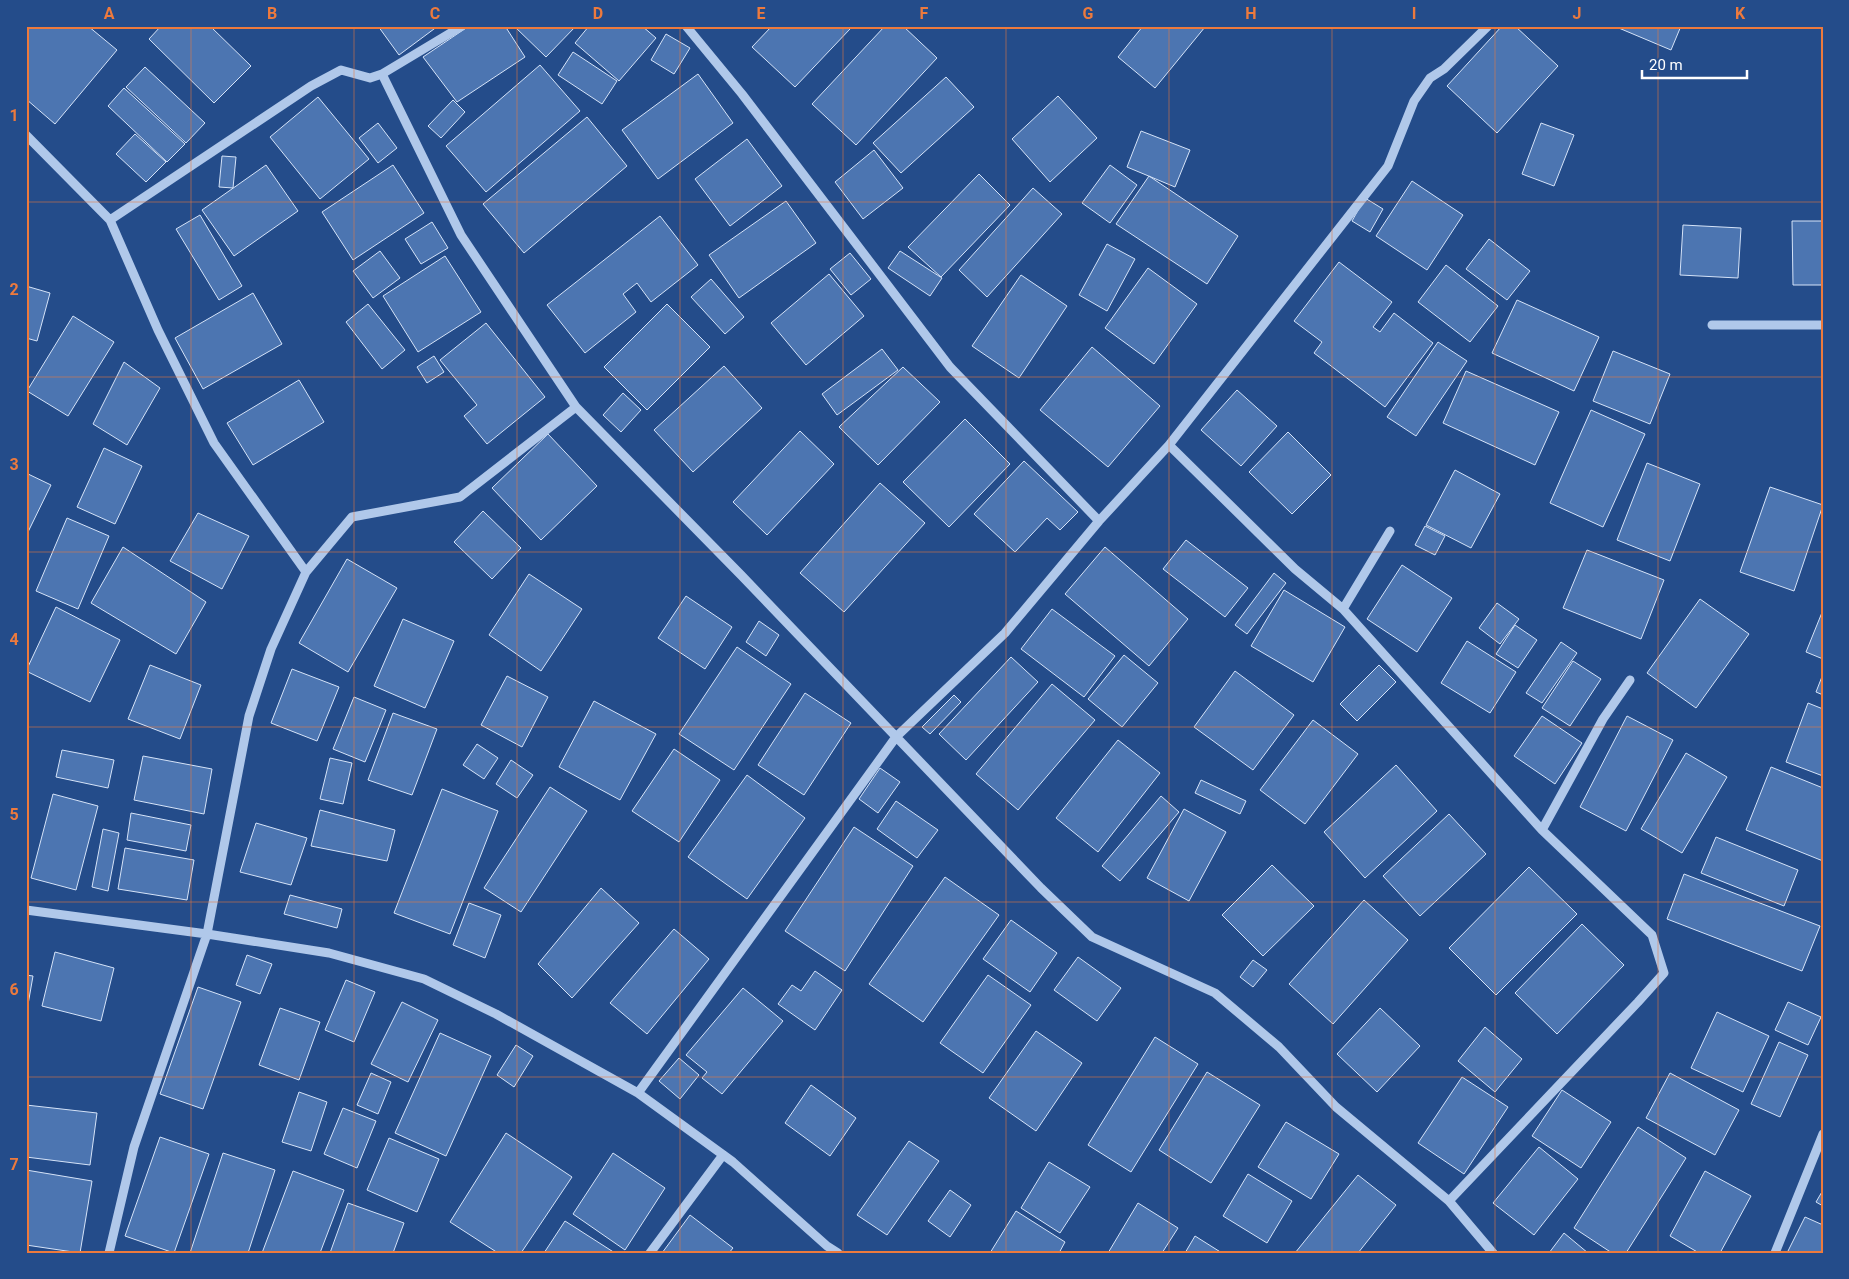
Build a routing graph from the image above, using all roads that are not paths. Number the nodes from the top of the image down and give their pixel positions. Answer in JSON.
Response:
{"nodes":[{"id":1,"x":462,"y":26,"type":"edge"},
{"id":2,"x":686,"y":26,"type":"edge"},
{"id":3,"x":1488,"y":26,"type":"edge"},
{"id":4,"x":382,"y":74,"type":"junction"},
{"id":5,"x":26,"y":135,"type":"edge"},
{"id":6,"x":110,"y":220,"type":"junction"},
{"id":7,"x":1712,"y":325,"type":"dead end"},
{"id":8,"x":1823,"y":325,"type":"edge"},
{"id":9,"x":576,"y":407,"type":"junction"},
{"id":10,"x":1169,"y":445,"type":"junction"},
{"id":11,"x":1099,"y":521,"type":"junction"},
{"id":12,"x":1390,"y":531,"type":"dead end"},
{"id":13,"x":306,"y":572,"type":"junction"},
{"id":14,"x":1343,"y":608,"type":"junction"},
{"id":15,"x":1630,"y":680,"type":"dead end"},
{"id":16,"x":896,"y":737,"type":"junction"},
{"id":17,"x":1542,"y":830,"type":"junction"},
{"id":18,"x":26,"y":910,"type":"edge"},
{"id":19,"x":207,"y":934,"type":"junction"},
{"id":20,"x":638,"y":1093,"type":"junction"},
{"id":21,"x":1823,"y":1134,"type":"edge"},
{"id":22,"x":723,"y":1155,"type":"junction"},
{"id":23,"x":1449,"y":1201,"type":"junction"},
{"id":24,"x":109,"y":1253,"type":"edge"},
{"id":25,"x":650,"y":1253,"type":"edge"},
{"id":26,"x":838,"y":1253,"type":"edge"},
{"id":27,"x":1493,"y":1253,"type":"edge"},
{"id":28,"x":1775,"y":1253,"type":"edge"}],
"edges":[{"from":1,"to":4,"type":"street"},
{"from":2,"to":11,"type":"street"},
{"from":3,"to":10,"type":"street"},
{"from":4,"to":6,"type":"street"},
{"from":4,"to":9,"type":"street"},
{"from":5,"to":6,"type":"street"},
{"from":6,"to":13,"type":"street"},
{"from":7,"to":8,"type":"street"},
{"from":9,"to":13,"type":"street"},
{"from":9,"to":16,"type":"street"},
{"from":10,"to":11,"type":"street"},
{"from":10,"to":14,"type":"street"},
{"from":11,"to":16,"type":"street"},
{"from":12,"to":14,"type":"street"},
{"from":13,"to":19,"type":"street"},
{"from":14,"to":17,"type":"street"},
{"from":15,"to":17,"type":"street"},
{"from":16,"to":20,"type":"street"},
{"from":16,"to":23,"type":"street"},
{"from":17,"to":23,"type":"street"},
{"from":18,"to":19,"type":"street"},
{"from":19,"to":20,"type":"street"},
{"from":19,"to":24,"type":"street"},
{"from":20,"to":22,"type":"street"},
{"from":21,"to":28,"type":"street"},
{"from":22,"to":25,"type":"street"},
{"from":22,"to":26,"type":"street"},
{"from":23,"to":27,"type":"street"}]}
